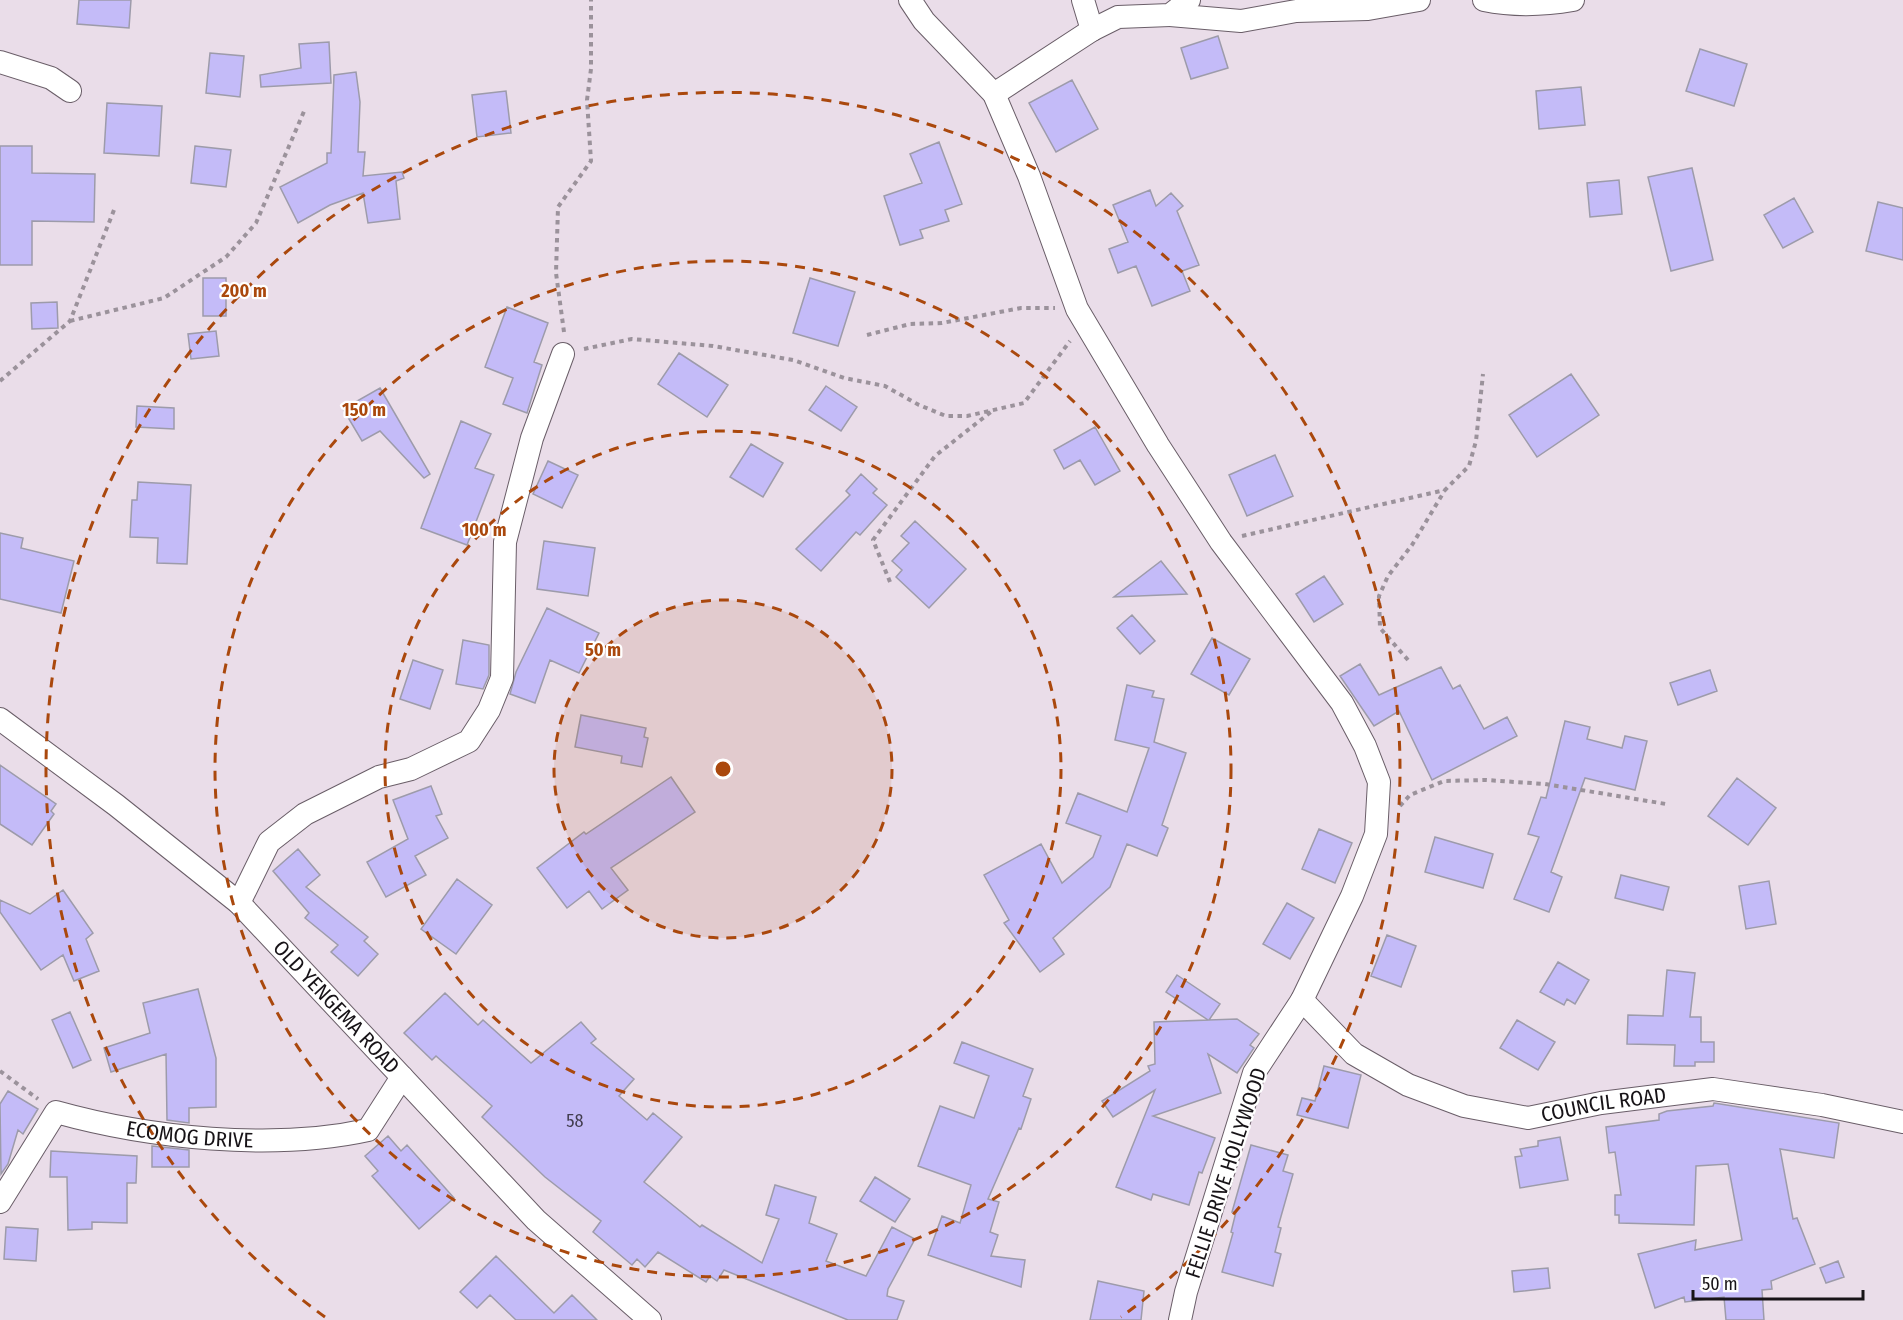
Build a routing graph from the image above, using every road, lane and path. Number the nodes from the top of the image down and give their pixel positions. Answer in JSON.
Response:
{"nodes":[{"id":1,"x":591,"y":0,"type":"edge"},
{"id":2,"x":910,"y":0,"type":"edge"},
{"id":3,"x":1083,"y":0,"type":"edge"},
{"id":4,"x":1189,"y":0,"type":"edge"},
{"id":5,"x":1419,"y":0,"type":"edge"},
{"id":6,"x":1484,"y":0,"type":"edge"},
{"id":7,"x":1573,"y":0,"type":"edge"},
{"id":8,"x":1170,"y":15,"type":"junction"},
{"id":9,"x":1092,"y":30,"type":"junction"},
{"id":10,"x":0,"y":62,"type":"edge"},
{"id":11,"x":70,"y":91,"type":"dead end"},
{"id":12,"x":994,"y":94,"type":"junction"},
{"id":13,"x":305,"y":109,"type":"dead end"},
{"id":14,"x":114,"y":210,"type":"dead end"},
{"id":15,"x":1077,"y":309,"type":"junction"},
{"id":16,"x":70,"y":321,"type":"junction"},
{"id":17,"x":867,"y":335,"type":"dead end"},
{"id":18,"x":563,"y":354,"type":"junction"},
{"id":19,"x":1483,"y":374,"type":"dead end"},
{"id":20,"x":0,"y":381,"type":"edge"},
{"id":21,"x":992,"y":411,"type":"junction"},
{"id":22,"x":1445,"y":490,"type":"junction"},
{"id":23,"x":1221,"y":542,"type":"junction"},
{"id":24,"x":890,"y":582,"type":"dead end"},
{"id":25,"x":1407,"y":660,"type":"dead end"},
{"id":26,"x":0,"y":718,"type":"edge"},
{"id":27,"x":1666,"y":804,"type":"dead end"},
{"id":28,"x":1376,"y":834,"type":"junction"},
{"id":29,"x":240,"y":903,"type":"junction"},
{"id":30,"x":1302,"y":1000,"type":"junction"},
{"id":31,"x":0,"y":1071,"type":"edge"},
{"id":32,"x":402,"y":1077,"type":"junction"},
{"id":33,"x":56,"y":1112,"type":"junction"},
{"id":34,"x":1903,"y":1122,"type":"edge"},
{"id":35,"x":0,"y":1202,"type":"edge"},
{"id":36,"x":650,"y":1320,"type":"edge"},
{"id":37,"x":1180,"y":1320,"type":"edge"}],
"edges":[{"from":1,"to":18,"type":"path"},
{"from":2,"to":12,"type":"street"},
{"from":3,"to":9,"type":"street"},
{"from":4,"to":8,"type":"street"},
{"from":5,"to":8,"type":"street"},
{"from":6,"to":7,"type":"street"},
{"from":8,"to":9,"type":"street"},
{"from":9,"to":12,"type":"street"},
{"from":10,"to":11,"type":"street"},
{"from":12,"to":15,"type":"street","name":"FELLIE DRIVE HOLLYWOOD"},
{"from":13,"to":16,"type":"path"},
{"from":14,"to":16,"type":"path"},
{"from":15,"to":17,"type":"path"},
{"from":15,"to":21,"type":"path"},
{"from":15,"to":23,"type":"street","name":"FELLIE DRIVE HOLLYWOOD"},
{"from":16,"to":20,"type":"path"},
{"from":18,"to":21,"type":"path"},
{"from":18,"to":29,"type":"street"},
{"from":19,"to":22,"type":"path"},
{"from":21,"to":24,"type":"path"},
{"from":22,"to":23,"type":"path"},
{"from":22,"to":25,"type":"path"},
{"from":23,"to":28,"type":"street","name":"FELLIE DRIVE HOLLYWOOD"},
{"from":26,"to":29,"type":"street","name":"OLD YENGEMA ROAD"},
{"from":27,"to":28,"type":"path"},
{"from":28,"to":30,"type":"street","name":"FELLIE DRIVE HOLLYWOOD"},
{"from":29,"to":32,"type":"street","name":"OLD YENGEMA ROAD"},
{"from":30,"to":34,"type":"street","name":"COUNCIL ROAD"},
{"from":30,"to":37,"type":"street","name":"FELLIE DRIVE HOLLYWOOD"},
{"from":31,"to":33,"type":"path"},
{"from":32,"to":33,"type":"street","name":"ECOMOG DRIVE"},
{"from":32,"to":36,"type":"street","name":"OLD YENGEMA ROAD"},
{"from":33,"to":35,"type":"street"}]}
